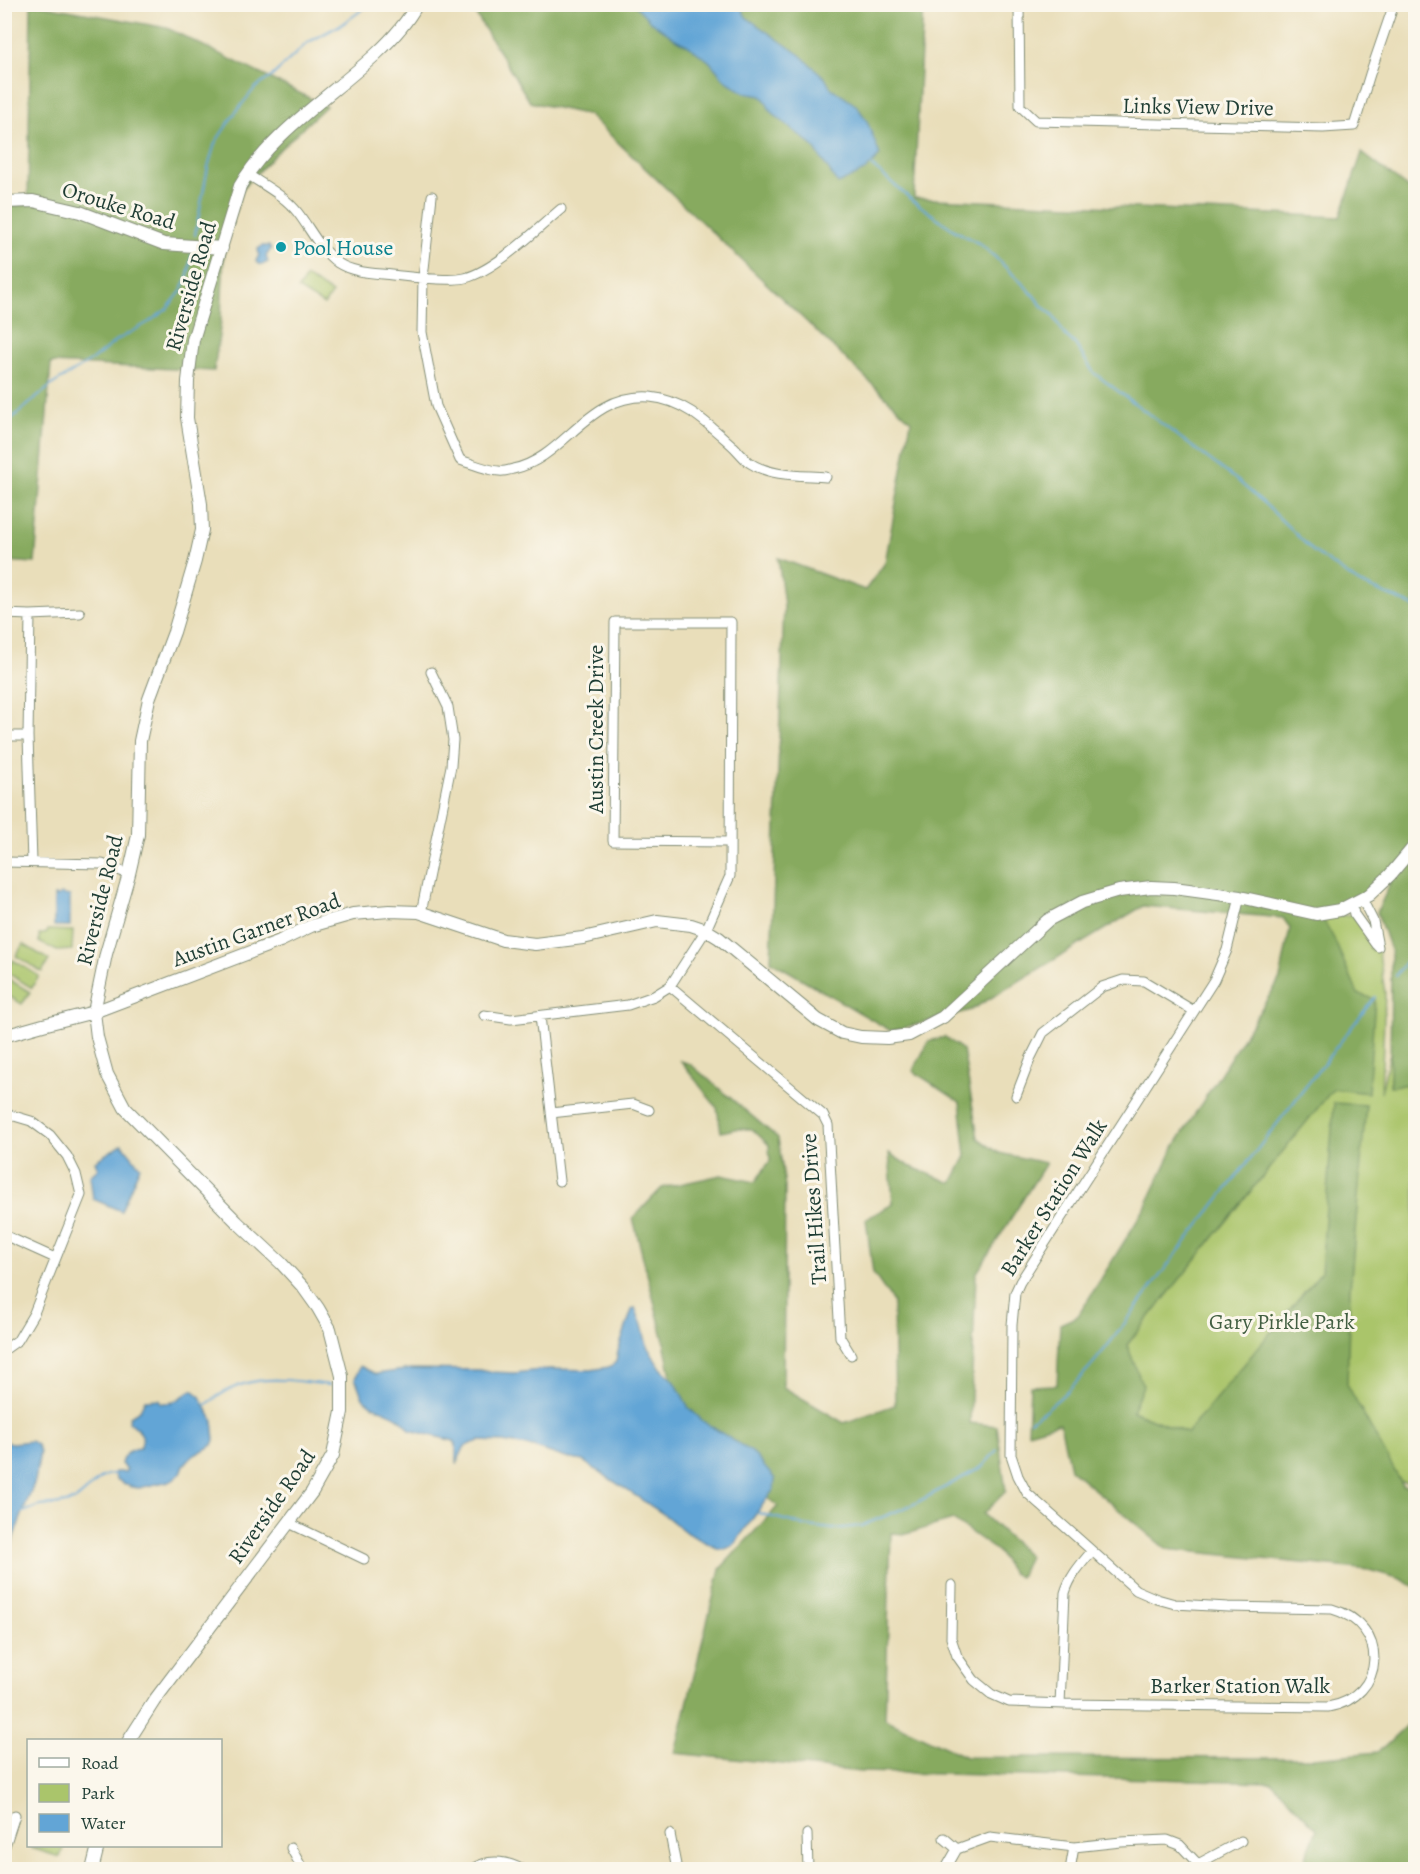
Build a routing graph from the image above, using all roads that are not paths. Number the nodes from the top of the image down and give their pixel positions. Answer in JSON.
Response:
{"nodes":[{"id":1,"x":417,"y":4,"type":"edge"},
{"id":2,"x":1018,"y":4,"type":"edge"},
{"id":3,"x":1394,"y":4,"type":"edge"},
{"id":4,"x":247,"y":174,"type":"junction"},
{"id":5,"x":432,"y":196,"type":"dead end"},
{"id":6,"x":4,"y":202,"type":"edge"},
{"id":7,"x":561,"y":209,"type":"dead end"},
{"id":8,"x":222,"y":248,"type":"junction"},
{"id":9,"x":423,"y":278,"type":"junction"},
{"id":10,"x":826,"y":477,"type":"dead end"},
{"id":11,"x":80,"y":613,"type":"dead end"},
{"id":12,"x":4,"y":614,"type":"edge"},
{"id":13,"x":30,"y":615,"type":"junction"},
{"id":14,"x":431,"y":672,"type":"dead end"},
{"id":15,"x":4,"y":736,"type":"edge"},
{"id":16,"x":28,"y":736,"type":"junction"},
{"id":17,"x":730,"y":842,"type":"junction"},
{"id":18,"x":1416,"y":844,"type":"edge"},
{"id":19,"x":4,"y":862,"type":"edge"},
{"id":20,"x":32,"y":862,"type":"junction"},
{"id":21,"x":129,"y":874,"type":"junction"},
{"id":22,"x":1240,"y":897,"type":"junction"},
{"id":23,"x":421,"y":913,"type":"junction"},
{"id":24,"x":706,"y":930,"type":"junction"},
{"id":25,"x":670,"y":986,"type":"junction"},
{"id":26,"x":1194,"y":1011,"type":"junction"},
{"id":27,"x":94,"y":1012,"type":"junction"},
{"id":28,"x":484,"y":1015,"type":"dead end"},
{"id":29,"x":540,"y":1016,"type":"junction"},
{"id":30,"x":4,"y":1036,"type":"edge"},
{"id":31,"x":1016,"y":1096,"type":"dead end"},
{"id":32,"x":650,"y":1110,"type":"dead end"},
{"id":33,"x":4,"y":1113,"type":"edge"},
{"id":34,"x":551,"y":1113,"type":"junction"},
{"id":35,"x":560,"y":1182,"type":"dead end"},
{"id":36,"x":4,"y":1235,"type":"edge"},
{"id":37,"x":55,"y":1258,"type":"junction"},
{"id":38,"x":4,"y":1350,"type":"edge"},
{"id":39,"x":851,"y":1355,"type":"dead end"},
{"id":40,"x":289,"y":1523,"type":"junction"},
{"id":41,"x":1092,"y":1551,"type":"junction"},
{"id":42,"x":364,"y":1559,"type":"dead end"},
{"id":43,"x":952,"y":1585,"type":"dead end"},
{"id":44,"x":1060,"y":1704,"type":"junction"},
{"id":45,"x":130,"y":1739,"type":"edge"},
{"id":46,"x":15,"y":1815,"type":"dead end"},
{"id":47,"x":807,"y":1833,"type":"dead end"},
{"id":48,"x":670,"y":1834,"type":"dead end"},
{"id":49,"x":944,"y":1838,"type":"dead end"},
{"id":50,"x":1241,"y":1840,"type":"dead end"},
{"id":51,"x":98,"y":1847,"type":"edge"},
{"id":52,"x":1074,"y":1847,"type":"junction"},
{"id":53,"x":291,"y":1848,"type":"dead end"},
{"id":54,"x":4,"y":1849,"type":"edge"},
{"id":55,"x":957,"y":1850,"type":"junction"},
{"id":56,"x":1199,"y":1867,"type":"edge"},
{"id":57,"x":92,"y":1869,"type":"edge"},
{"id":58,"x":303,"y":1869,"type":"edge"},
{"id":59,"x":470,"y":1869,"type":"edge"},
{"id":60,"x":523,"y":1869,"type":"edge"},
{"id":61,"x":677,"y":1869,"type":"edge"},
{"id":62,"x":808,"y":1869,"type":"edge"},
{"id":63,"x":945,"y":1869,"type":"edge"},
{"id":64,"x":1070,"y":1869,"type":"edge"}],
"edges":[{"from":1,"to":4,"type":"street","name":"Riverside Road"},
{"from":2,"to":3,"type":"street","name":"Links View Drive"},
{"from":4,"to":8,"type":"street","name":"Riverside Road"},
{"from":4,"to":9,"type":"street"},
{"from":5,"to":9,"type":"street"},
{"from":6,"to":8,"type":"street","name":"Orouke Road"},
{"from":7,"to":9,"type":"street"},
{"from":8,"to":21,"type":"street","name":"Riverside Road"},
{"from":9,"to":10,"type":"street"},
{"from":11,"to":13,"type":"street"},
{"from":12,"to":13,"type":"street"},
{"from":13,"to":16,"type":"street"},
{"from":14,"to":23,"type":"street"},
{"from":15,"to":16,"type":"street"},
{"from":16,"to":20,"type":"street"},
{"from":17,"to":17,"type":"street","name":"Austin Creek Drive"},
{"from":17,"to":24,"type":"street","name":"Austin Creek Drive"},
{"from":18,"to":22,"type":"street","name":"Austin Garner Road"},
{"from":19,"to":20,"type":"street"},
{"from":20,"to":21,"type":"street"},
{"from":21,"to":27,"type":"street","name":"Riverside Road"},
{"from":22,"to":24,"type":"street","name":"Austin Garner Road"},
{"from":22,"to":26,"type":"street","name":"Barker Station Walk"},
{"from":23,"to":24,"type":"street","name":"Austin Garner Road"},
{"from":23,"to":27,"type":"street","name":"Austin Garner Road"},
{"from":24,"to":25,"type":"street","name":"Austin Creek Drive"},
{"from":25,"to":29,"type":"street"},
{"from":25,"to":39,"type":"street","name":"Trail Hikes Drive"},
{"from":26,"to":31,"type":"street"},
{"from":26,"to":41,"type":"street","name":"Barker Station Walk"},
{"from":27,"to":30,"type":"street","name":"Austin Garner Road"},
{"from":27,"to":40,"type":"street","name":"Riverside Road"},
{"from":28,"to":29,"type":"street"},
{"from":29,"to":34,"type":"street"},
{"from":32,"to":34,"type":"street"},
{"from":33,"to":37,"type":"street"},
{"from":34,"to":35,"type":"street"},
{"from":36,"to":37,"type":"street"},
{"from":37,"to":38,"type":"street"},
{"from":40,"to":42,"type":"street"},
{"from":40,"to":45,"type":"street","name":"Riverside Road"},
{"from":41,"to":44,"type":"street"},
{"from":41,"to":44,"type":"street","name":"Barker Station Walk"},
{"from":43,"to":44,"type":"street","name":"Barker Station Walk"},
{"from":46,"to":54,"type":"street"},
{"from":47,"to":62,"type":"street"},
{"from":48,"to":61,"type":"street"},
{"from":49,"to":55,"type":"street"},
{"from":50,"to":56,"type":"street"},
{"from":51,"to":57,"type":"street"},
{"from":52,"to":55,"type":"street"},
{"from":52,"to":56,"type":"street"},
{"from":52,"to":64,"type":"street"},
{"from":53,"to":58,"type":"street"},
{"from":55,"to":63,"type":"street"},
{"from":59,"to":60,"type":"street"}]}
